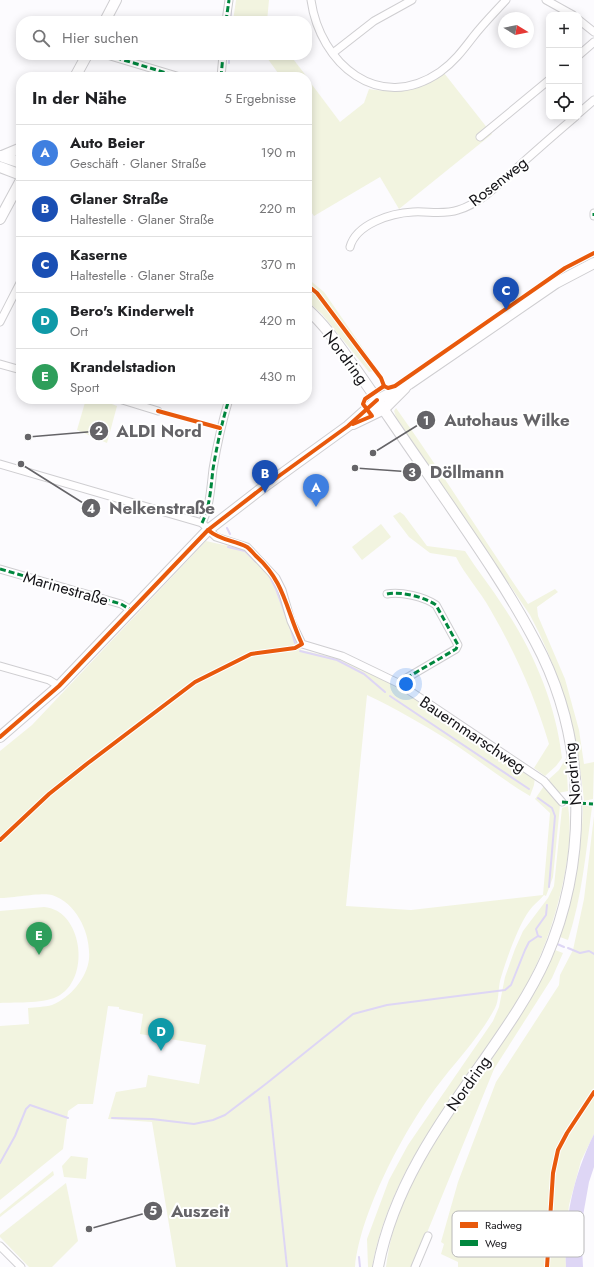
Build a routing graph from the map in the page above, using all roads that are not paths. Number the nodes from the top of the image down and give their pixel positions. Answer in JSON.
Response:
{"nodes":[{"id":1,"x":116,"y":0,"type":"edge"},
{"id":2,"x":229,"y":0,"type":"edge"},
{"id":3,"x":311,"y":0,"type":"edge"},
{"id":4,"x":412,"y":0,"type":"edge"},
{"id":5,"x":506,"y":0,"type":"edge"},
{"id":6,"x":547,"y":0,"type":"edge"},
{"id":7,"x":568,"y":12,"type":"edge"},
{"id":8,"x":108,"y":16,"type":"edge"},
{"id":9,"x":227,"y":16,"type":"edge"},
{"id":10,"x":582,"y":22,"type":"edge"},
{"id":11,"x":594,"y":32,"type":"edge"},
{"id":12,"x":594,"y":42,"type":"edge"},
{"id":13,"x":582,"y":52,"type":"edge"},
{"id":14,"x":333,"y":53,"type":"junction"},
{"id":15,"x":84,"y":60,"type":"edge"},
{"id":16,"x":124,"y":60,"type":"edge"},
{"id":17,"x":223,"y":60,"type":"edge"},
{"id":18,"x":78,"y":72,"type":"edge"},
{"id":19,"x":163,"y":72,"type":"edge"},
{"id":20,"x":221,"y":72,"type":"edge"},
{"id":21,"x":546,"y":82,"type":"edge"},
{"id":22,"x":594,"y":100,"type":"edge"},
{"id":23,"x":582,"y":110,"type":"edge"},
{"id":24,"x":572,"y":120,"type":"edge"},
{"id":25,"x":480,"y":137,"type":"dead end"},
{"id":26,"x":16,"y":150,"type":"edge"},
{"id":27,"x":1,"y":156,"type":"edge"},
{"id":28,"x":16,"y":161,"type":"edge"},
{"id":29,"x":0,"y":167,"type":"edge"},
{"id":30,"x":16,"y":173,"type":"edge"},
{"id":31,"x":16,"y":195,"type":"edge"},
{"id":32,"x":0,"y":219,"type":"edge"},
{"id":33,"x":350,"y":247,"type":"dead end"},
{"id":34,"x":594,"y":263,"type":"edge"},
{"id":35,"x":16,"y":291,"type":"edge"},
{"id":36,"x":312,"y":314,"type":"edge"},
{"id":37,"x":0,"y":322,"type":"edge"},
{"id":38,"x":0,"y":364,"type":"edge"},
{"id":39,"x":16,"y":369,"type":"edge"},
{"id":40,"x":409,"y":384,"type":"junction"},
{"id":41,"x":377,"y":400,"type":"junction"},
{"id":42,"x":135,"y":404,"type":"edge"},
{"id":43,"x":227,"y":404,"type":"edge"},
{"id":44,"x":384,"y":409,"type":"junction"},
{"id":45,"x":158,"y":411,"type":"dead end"},
{"id":46,"x":348,"y":426,"type":"junction"},
{"id":47,"x":0,"y":464,"type":"edge"},
{"id":48,"x":205,"y":527,"type":"junction"},
{"id":49,"x":0,"y":569,"type":"edge"},
{"id":50,"x":387,"y":594,"type":"dead end"},
{"id":51,"x":131,"y":610,"type":"junction"},
{"id":52,"x":0,"y":666,"type":"edge"},
{"id":53,"x":398,"y":683,"type":"junction"},
{"id":54,"x":59,"y":686,"type":"junction"},
{"id":55,"x":0,"y":738,"type":"edge"},
{"id":56,"x":562,"y":802,"type":"dead end"},
{"id":57,"x":428,"y":1236,"type":"dead end"},
{"id":58,"x":0,"y":1246,"type":"edge"},
{"id":59,"x":21,"y":1267,"type":"edge"},
{"id":60,"x":378,"y":1267,"type":"edge"},
{"id":61,"x":415,"y":1267,"type":"edge"}],
"edges":[{"from":1,"to":8,"type":"main road"},
{"from":2,"to":9,"type":"street"},
{"from":3,"to":14,"type":"street"},
{"from":4,"to":14,"type":"street"},
{"from":5,"to":14,"type":"street"},
{"from":6,"to":7,"type":"street"},
{"from":10,"to":11,"type":"street"},
{"from":12,"to":13,"type":"street"},
{"from":15,"to":18,"type":"main road"},
{"from":16,"to":19,"type":"street"},
{"from":17,"to":20,"type":"street"},
{"from":21,"to":25,"type":"street"},
{"from":22,"to":23,"type":"street"},
{"from":24,"to":33,"type":"street","name":"Rosenweg"},
{"from":26,"to":27,"type":"main road"},
{"from":27,"to":28,"type":"main road"},
{"from":29,"to":30,"type":"main road"},
{"from":31,"to":32,"type":"main road"},
{"from":34,"to":40,"type":"main road"},
{"from":35,"to":37,"type":"street"},
{"from":36,"to":41,"type":"main road","name":"Nordring"},
{"from":38,"to":39,"type":"street"},
{"from":40,"to":41,"type":"main road"},
{"from":40,"to":44,"type":"main road"},
{"from":41,"to":44,"type":"main road","name":"Nordring"},
{"from":41,"to":46,"type":"main road"},
{"from":42,"to":45,"type":"street"},
{"from":43,"to":48,"type":"street"},
{"from":44,"to":46,"type":"main road"},
{"from":44,"to":60,"type":"main road","name":"Nordring"},
{"from":46,"to":48,"type":"main road"},
{"from":47,"to":48,"type":"street"},
{"from":48,"to":51,"type":"main road"},
{"from":48,"to":53,"type":"street","name":"Bauernmarschweg"},
{"from":49,"to":51,"type":"street","name":"Marinestraße"},
{"from":50,"to":53,"type":"street"},
{"from":51,"to":54,"type":"main road"},
{"from":52,"to":54,"type":"street"},
{"from":53,"to":56,"type":"street","name":"Bauernmarschweg"},
{"from":54,"to":55,"type":"main road"},
{"from":57,"to":61,"type":"street"},
{"from":58,"to":59,"type":"street"}]}
